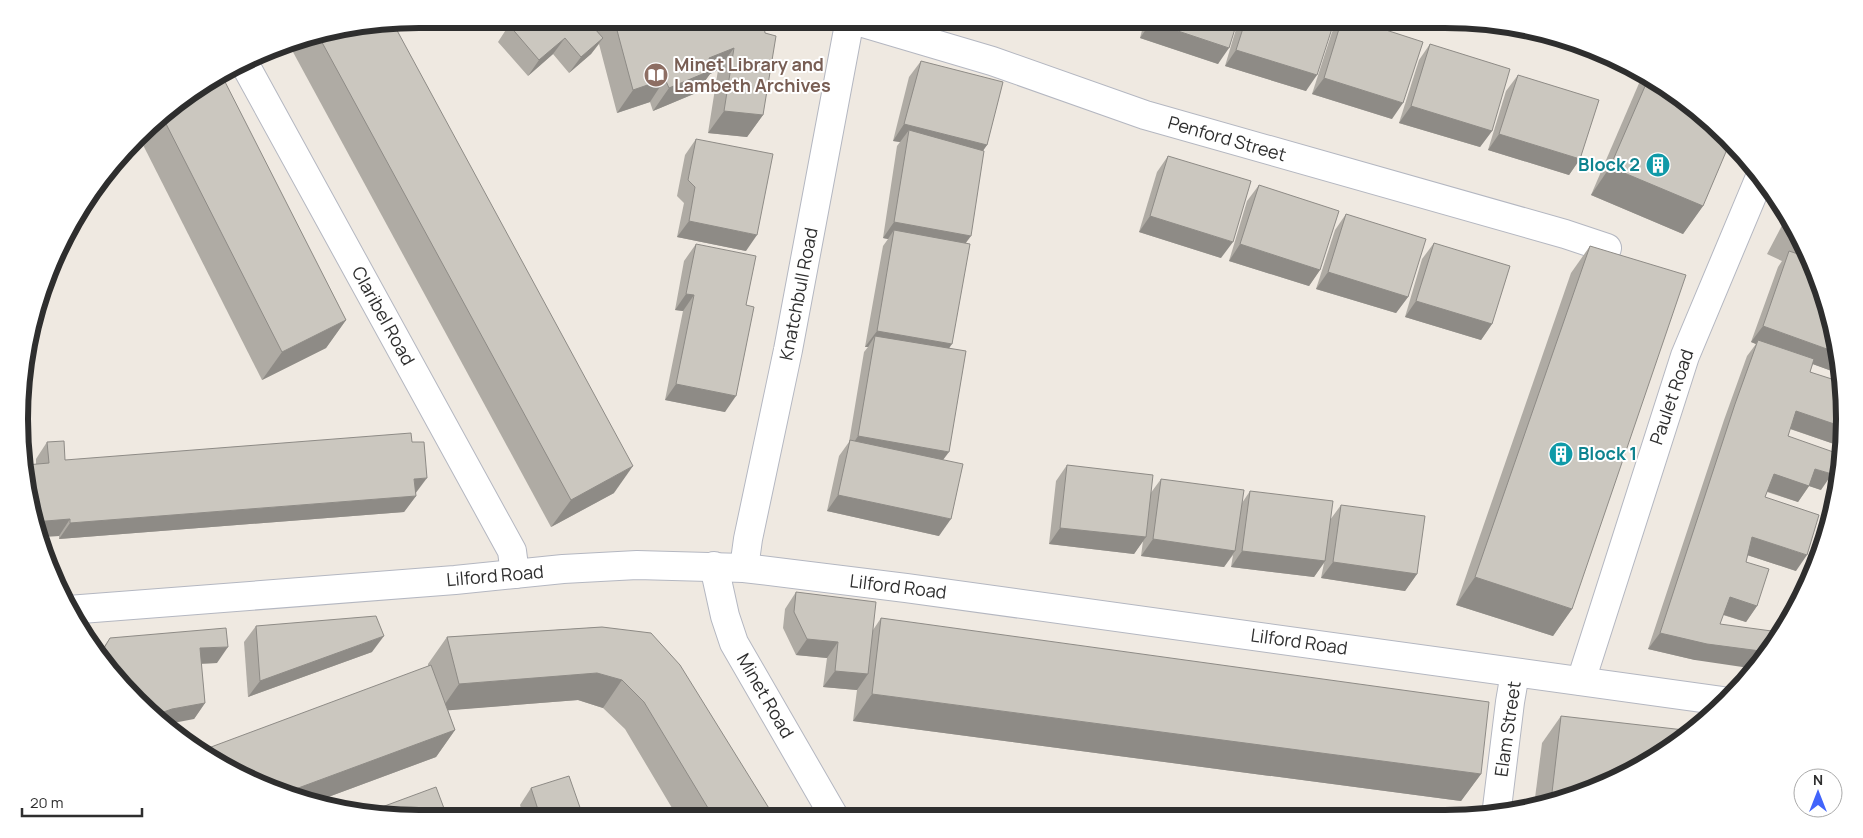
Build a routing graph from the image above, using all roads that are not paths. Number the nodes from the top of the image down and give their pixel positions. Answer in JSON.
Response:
{"nodes":[{"id":1,"x":848,"y":28,"type":"edge"},
{"id":2,"x":880,"y":28,"type":"edge"},
{"id":3,"x":247,"y":68,"type":"edge"},
{"id":4,"x":1757,"y":184,"type":"edge"},
{"id":5,"x":1607,"y":248,"type":"dead end"},
{"id":6,"x":714,"y":566,"type":"junction"},
{"id":7,"x":744,"y":568,"type":"junction"},
{"id":8,"x":515,"y":574,"type":"junction"},
{"id":9,"x":77,"y":609,"type":"edge"},
{"id":10,"x":1515,"y":673,"type":"junction"},
{"id":11,"x":1581,"y":681,"type":"junction"},
{"id":12,"x":1716,"y":700,"type":"edge"},
{"id":13,"x":1497,"y":807,"type":"edge"},
{"id":14,"x":830,"y":810,"type":"edge"}],
"edges":[{"from":1,"to":7,"type":"street","name":"Knatchbull Road"},
{"from":2,"to":5,"type":"street","name":"Penford Street"},
{"from":3,"to":8,"type":"street","name":"Claribel Road"},
{"from":4,"to":11,"type":"street","name":"Paulet Road"},
{"from":6,"to":7,"type":"street","name":"Lilford Road"},
{"from":6,"to":8,"type":"street","name":"Lilford Road"},
{"from":6,"to":14,"type":"street","name":"Minet Road"},
{"from":7,"to":10,"type":"street","name":"Lilford Road"},
{"from":8,"to":9,"type":"street","name":"Lilford Road"},
{"from":10,"to":11,"type":"street","name":"Lilford Road"},
{"from":10,"to":13,"type":"street","name":"Elam Street"},
{"from":11,"to":12,"type":"street","name":"Lilford Road"}]}
